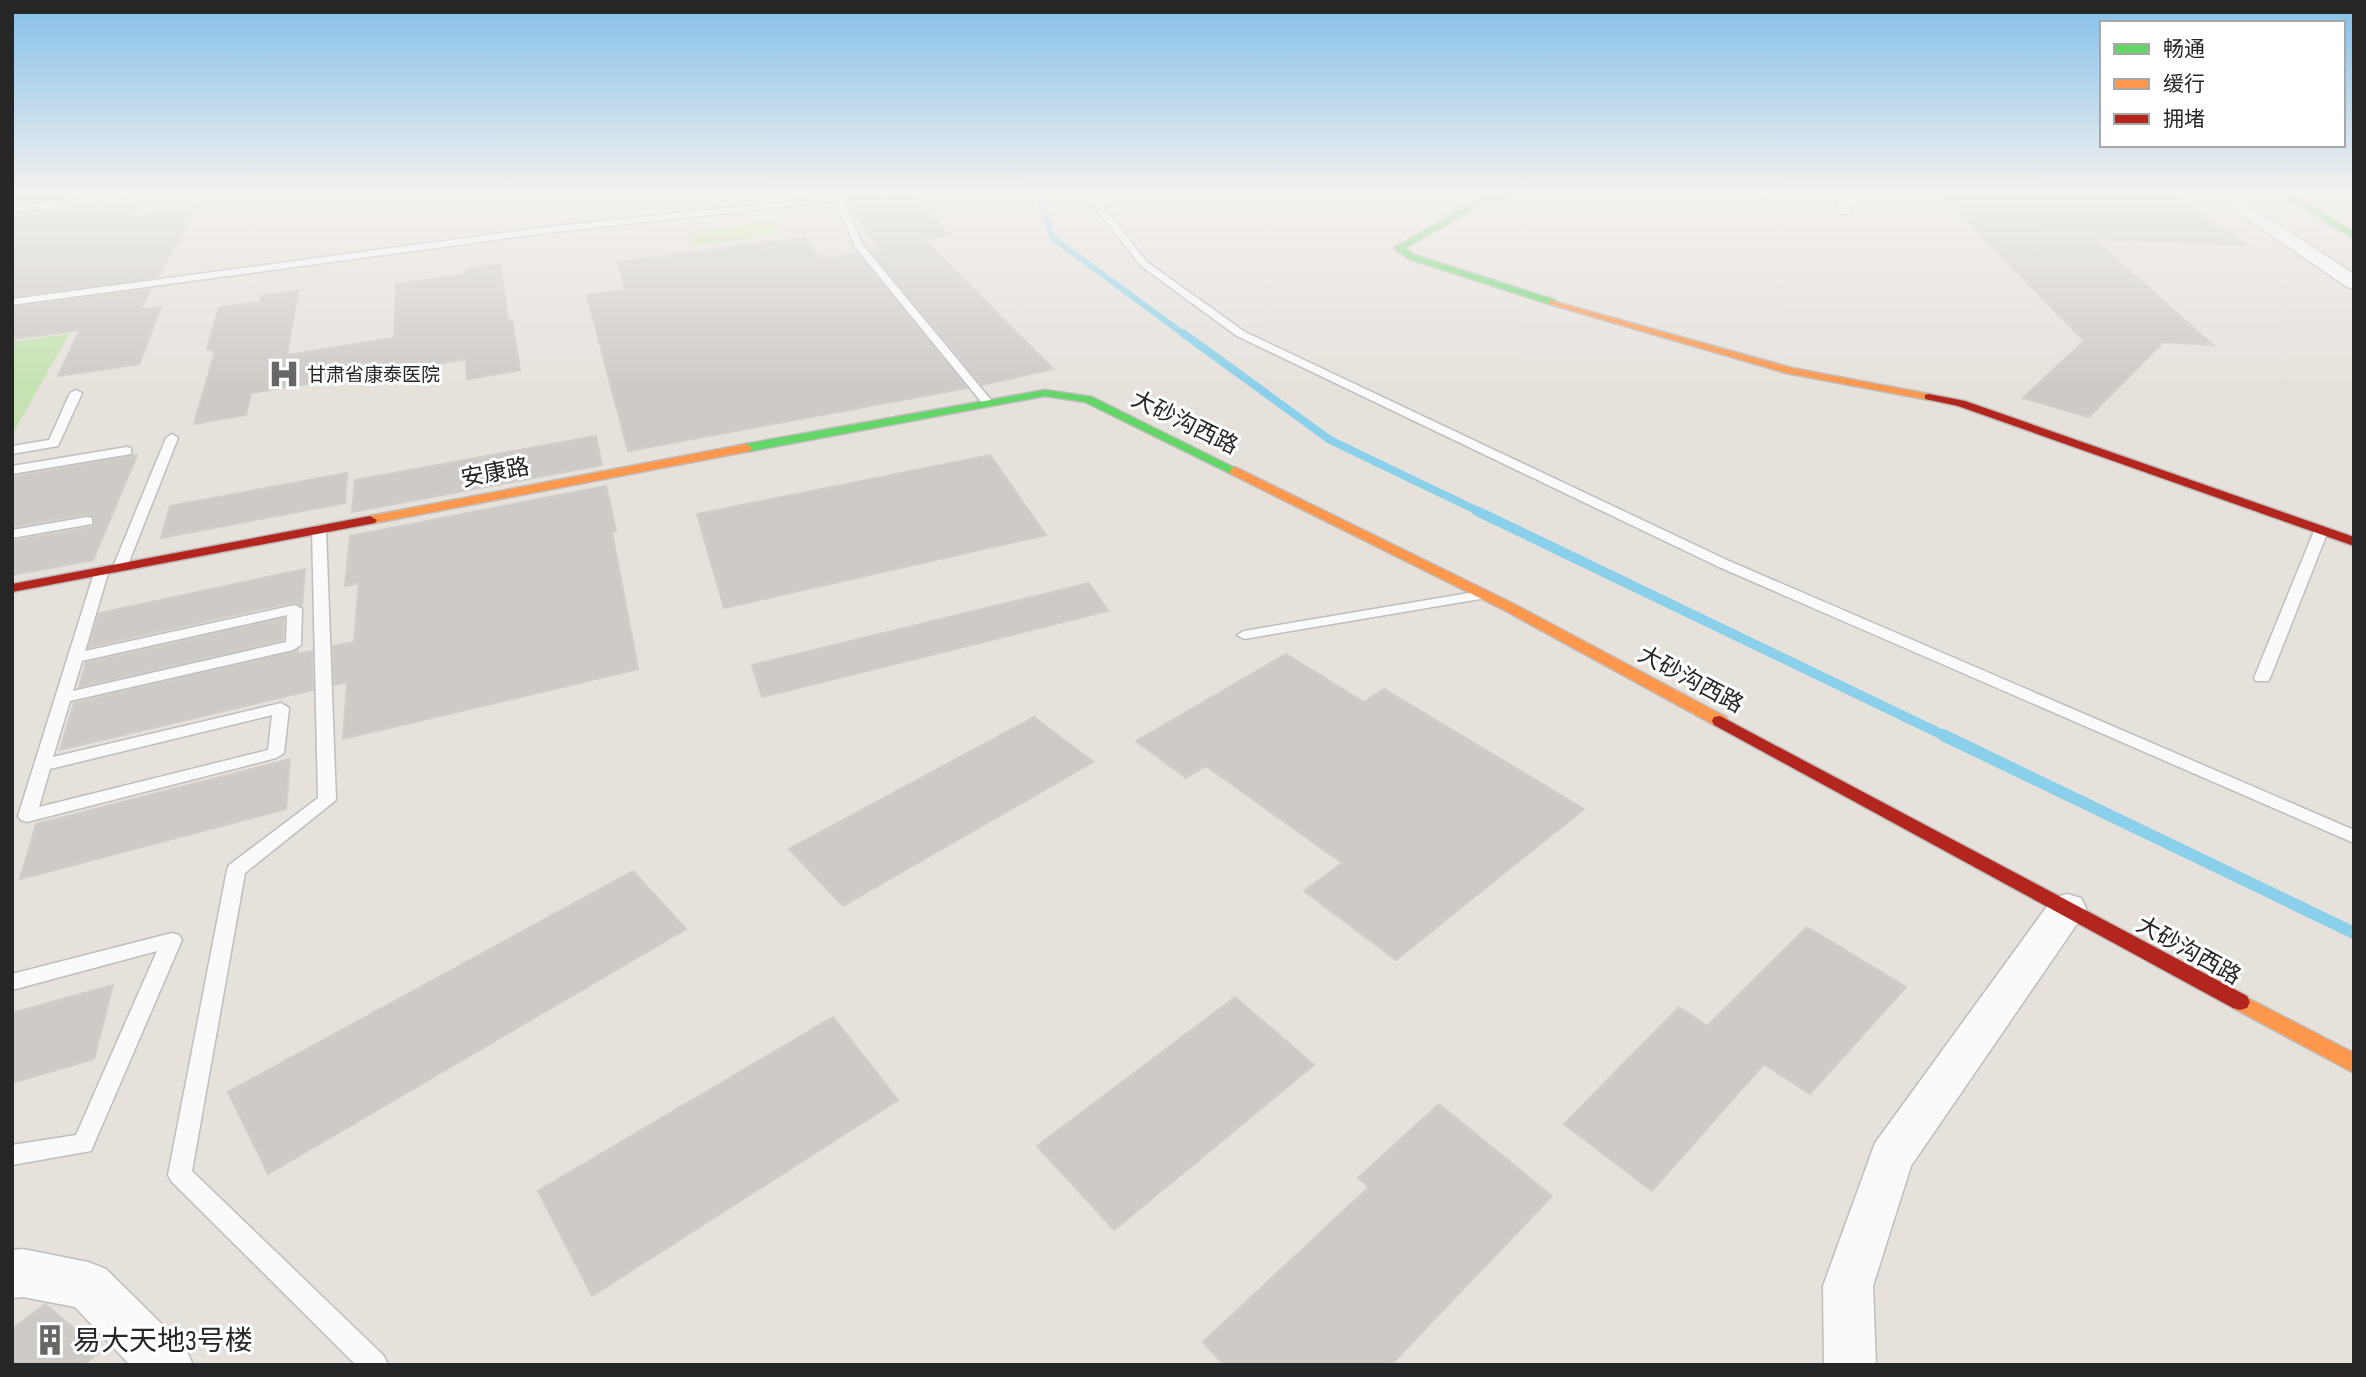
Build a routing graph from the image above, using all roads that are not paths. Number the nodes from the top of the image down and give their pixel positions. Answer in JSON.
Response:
{"nodes":[{"id":1,"x":344,"y":257,"type":"edge"},
{"id":2,"x":868,"y":257,"type":"edge"},
{"id":3,"x":1139,"y":257,"type":"edge"},
{"id":4,"x":1413,"y":257,"type":"edge"},
{"id":5,"x":2315,"y":257,"type":"edge"},
{"id":6,"x":2354,"y":283,"type":"edge"},
{"id":7,"x":12,"y":302,"type":"edge"},
{"id":8,"x":76,"y":393,"type":"dead end"},
{"id":9,"x":987,"y":402,"type":"junction"},
{"id":10,"x":172,"y":438,"type":"dead end"},
{"id":11,"x":12,"y":450,"type":"edge"},
{"id":12,"x":127,"y":451,"type":"dead end"},
{"id":13,"x":12,"y":470,"type":"edge"},
{"id":14,"x":87,"y":521,"type":"dead end"},
{"id":15,"x":319,"y":529,"type":"junction"},
{"id":16,"x":2321,"y":531,"type":"junction"},
{"id":17,"x":12,"y":534,"type":"edge"},
{"id":18,"x":2354,"y":542,"type":"edge"},
{"id":19,"x":120,"y":567,"type":"junction"},
{"id":20,"x":102,"y":570,"type":"junction"},
{"id":21,"x":12,"y":588,"type":"edge"},
{"id":22,"x":1483,"y":594,"type":"junction"},
{"id":23,"x":1244,"y":635,"type":"dead end"},
{"id":24,"x":75,"y":658,"type":"junction"},
{"id":25,"x":2262,"y":678,"type":"dead end"},
{"id":26,"x":63,"y":698,"type":"junction"},
{"id":27,"x":43,"y":765,"type":"junction"},
{"id":28,"x":2354,"y":836,"type":"edge"},
{"id":29,"x":2067,"y":908,"type":"junction"},
{"id":30,"x":12,"y":982,"type":"edge"},
{"id":31,"x":2354,"y":1064,"type":"edge"},
{"id":32,"x":12,"y":1155,"type":"edge"},
{"id":33,"x":12,"y":1274,"type":"edge"},
{"id":34,"x":167,"y":1365,"type":"edge"},
{"id":35,"x":375,"y":1365,"type":"edge"},
{"id":36,"x":1850,"y":1365,"type":"edge"}],
"edges":[{"from":1,"to":7,"type":"lane"},
{"from":2,"to":9,"type":"lane"},
{"from":3,"to":28,"type":"lane"},
{"from":4,"to":16,"type":"street"},
{"from":5,"to":6,"type":"street"},
{"from":8,"to":11,"type":"lane"},
{"from":9,"to":15,"type":"street","name":"安康路"},
{"from":9,"to":22,"type":"street","name":"大砂沟西路"},
{"from":10,"to":19,"type":"lane"},
{"from":12,"to":13,"type":"lane"},
{"from":14,"to":17,"type":"lane"},
{"from":15,"to":19,"type":"street","name":"安康路"},
{"from":15,"to":35,"type":"lane"},
{"from":16,"to":18,"type":"street"},
{"from":16,"to":25,"type":"lane"},
{"from":19,"to":20,"type":"street","name":"安康路"},
{"from":20,"to":21,"type":"street","name":"安康路"},
{"from":20,"to":24,"type":"lane"},
{"from":22,"to":23,"type":"lane"},
{"from":22,"to":29,"type":"street","name":"大砂沟西路"},
{"from":24,"to":26,"type":"lane"},
{"from":24,"to":26,"type":"lane"},
{"from":26,"to":27,"type":"lane"},
{"from":27,"to":27,"type":"lane"},
{"from":29,"to":31,"type":"street","name":"大砂沟西路"},
{"from":29,"to":36,"type":"street"},
{"from":30,"to":32,"type":"lane"},
{"from":33,"to":34,"type":"street"}]}
